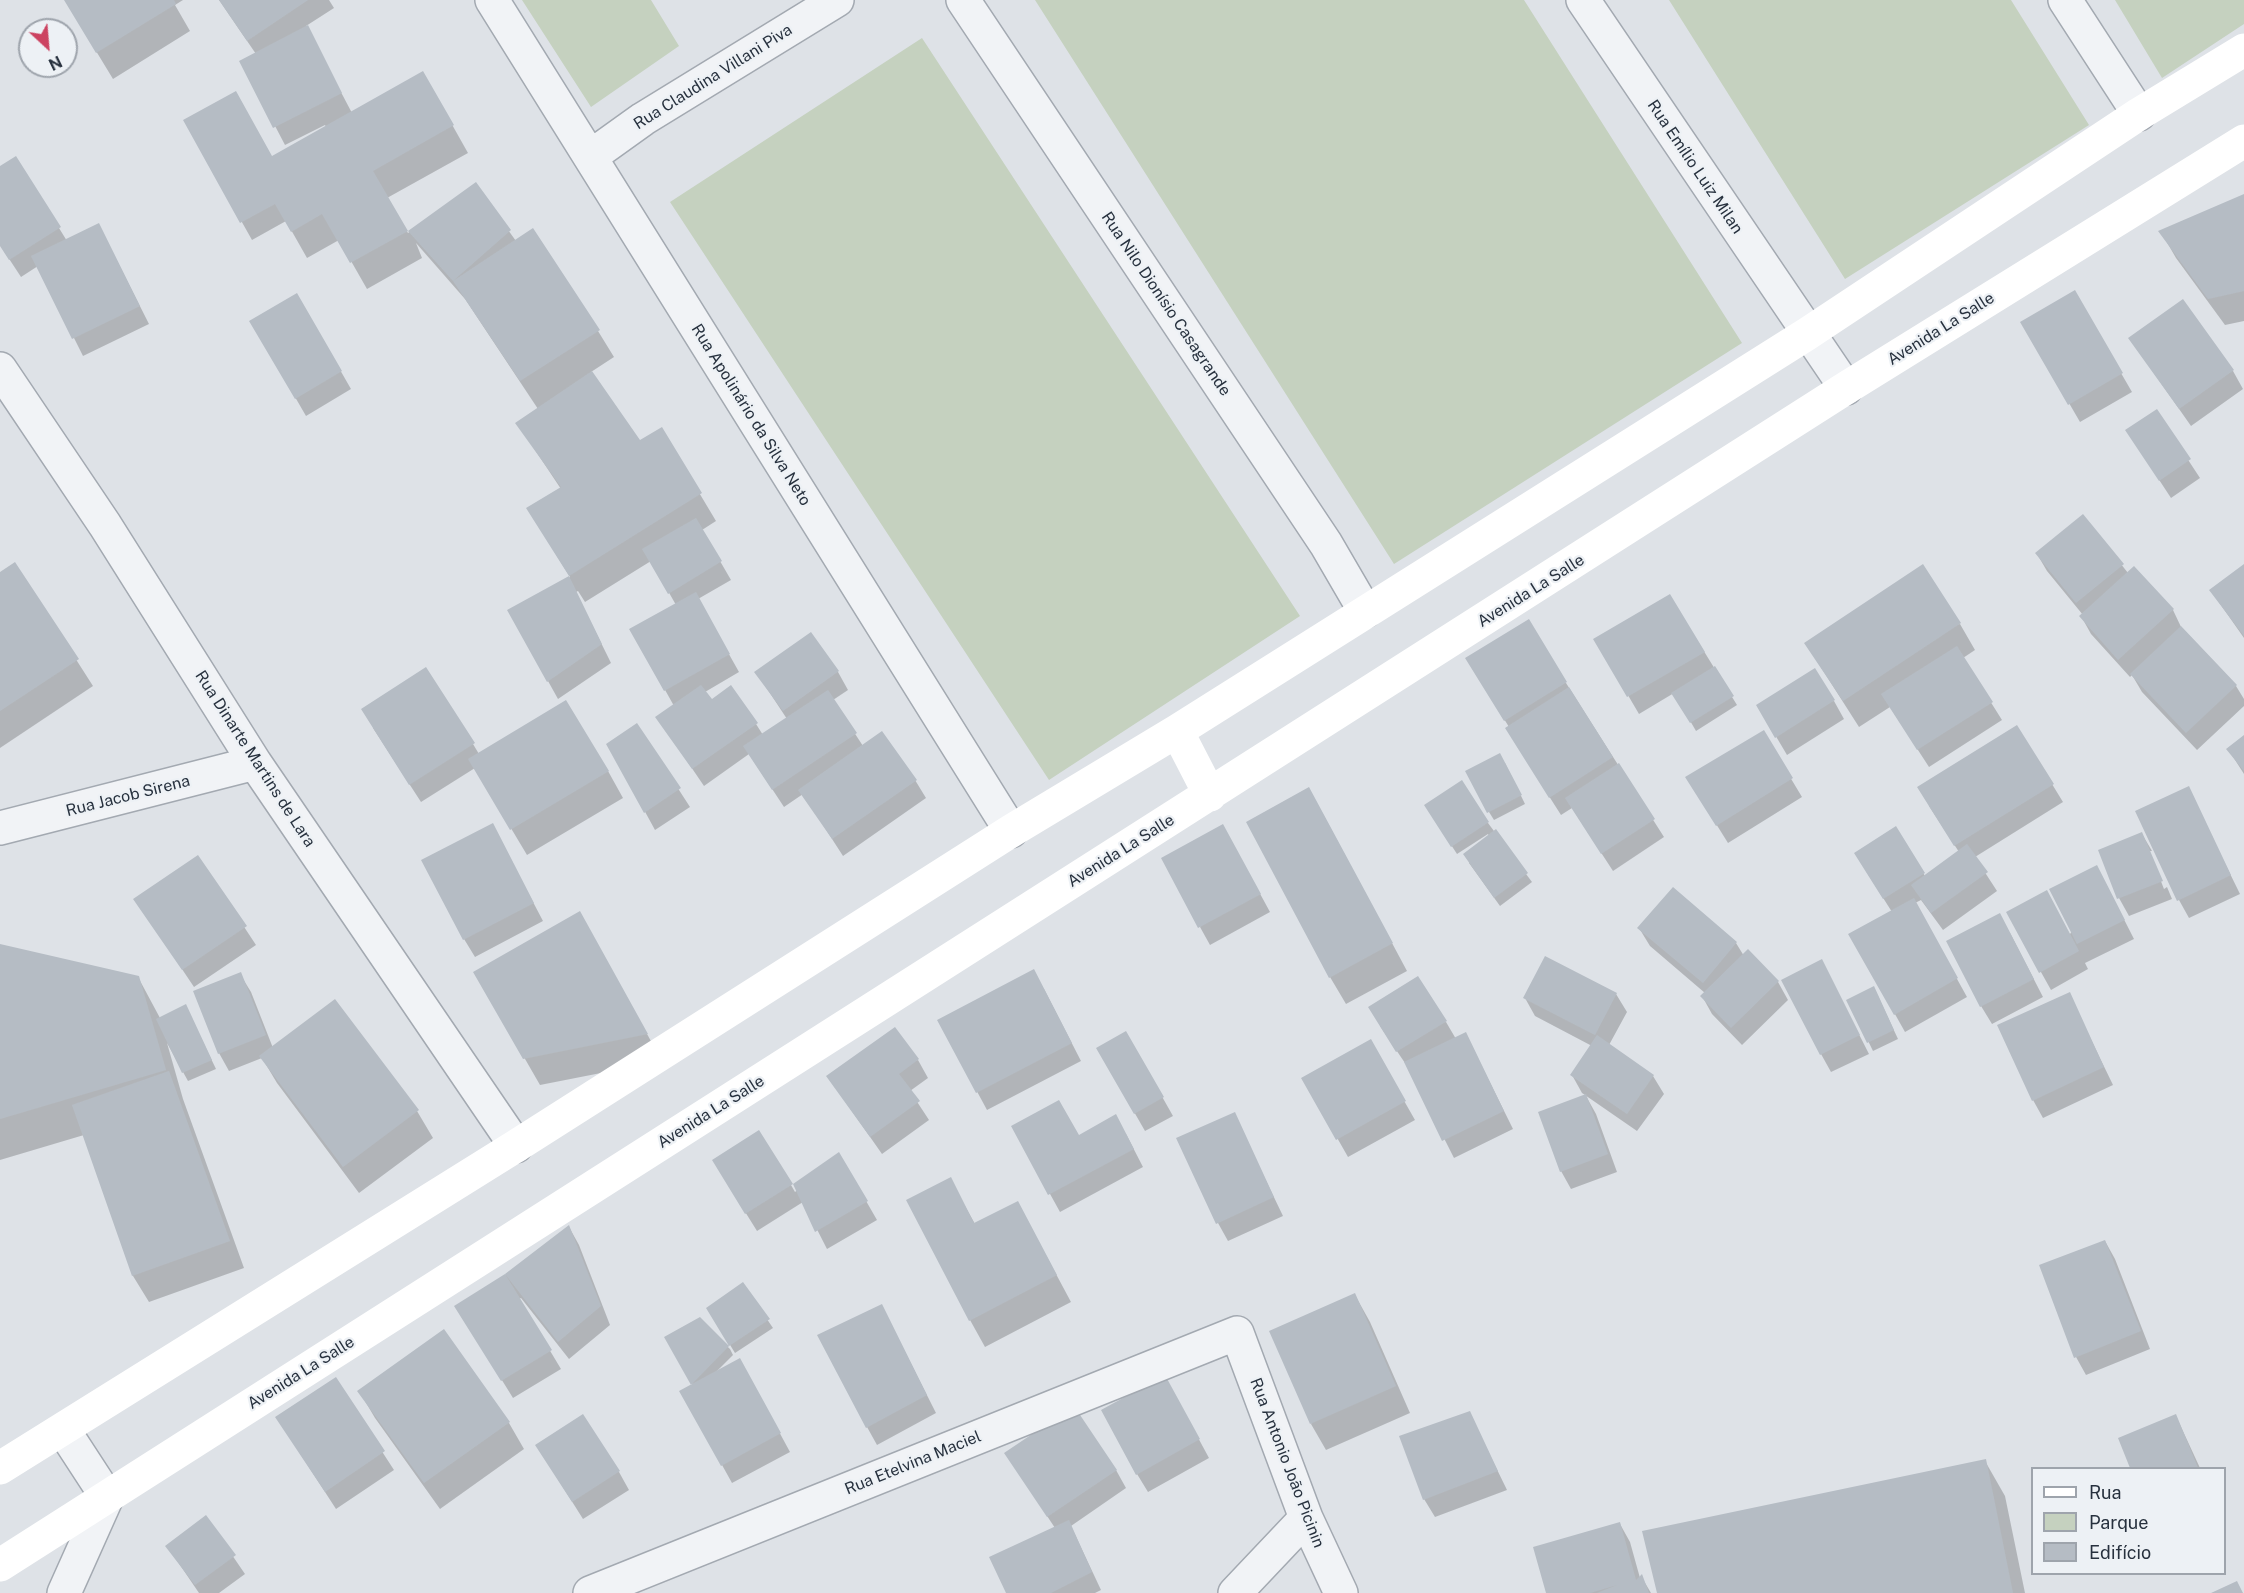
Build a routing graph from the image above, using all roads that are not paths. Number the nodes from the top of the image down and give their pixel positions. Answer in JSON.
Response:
{"nodes":[{"id":1,"x":492,"y":0,"type":"edge"},
{"id":2,"x":837,"y":0,"type":"edge"},
{"id":3,"x":963,"y":0,"type":"edge"},
{"id":4,"x":1583,"y":0,"type":"edge"},
{"id":5,"x":2065,"y":0,"type":"edge"},
{"id":6,"x":2244,"y":50,"type":"edge"},
{"id":7,"x":2139,"y":114,"type":"junction"},
{"id":8,"x":2244,"y":141,"type":"edge"},
{"id":9,"x":590,"y":157,"type":"junction"},
{"id":10,"x":1807,"y":334,"type":"junction"},
{"id":11,"x":0,"y":369,"type":"edge"},
{"id":12,"x":1846,"y":388,"type":"junction"},
{"id":13,"x":1365,"y":611,"type":"junction"},
{"id":14,"x":1177,"y":731,"type":"junction"},
{"id":15,"x":255,"y":763,"type":"junction"},
{"id":16,"x":1210,"y":795,"type":"junction"},
{"id":17,"x":0,"y":828,"type":"edge"},
{"id":18,"x":1011,"y":831,"type":"junction"},
{"id":19,"x":516,"y":1146,"type":"junction"},
{"id":20,"x":1237,"y":1333,"type":"joint"},
{"id":21,"x":64,"y":1431,"type":"junction"},
{"id":22,"x":0,"y":1468,"type":"edge"},
{"id":23,"x":107,"y":1497,"type":"junction"},
{"id":24,"x":1306,"y":1518,"type":"junction"},
{"id":25,"x":0,"y":1565,"type":"edge"},
{"id":26,"x":64,"y":1593,"type":"edge"},
{"id":27,"x":590,"y":1593,"type":"edge"},
{"id":28,"x":1235,"y":1593,"type":"edge"},
{"id":29,"x":1341,"y":1593,"type":"edge"}],
"edges":[{"from":1,"to":9,"type":"street","name":"Rua Apolinário da Silva Neto"},
{"from":2,"to":9,"type":"street","name":"Rua Claudina Villani Piva"},
{"from":3,"to":13,"type":"street","name":"Rua Nilo Dionísio Casagrande"},
{"from":4,"to":10,"type":"street","name":"Rua Emílio Luiz Milan"},
{"from":5,"to":7,"type":"street"},
{"from":6,"to":7,"type":"main road"},
{"from":7,"to":10,"type":"main road"},
{"from":8,"to":12,"type":"main road","name":"Avenida La Salle"},
{"from":9,"to":18,"type":"street","name":"Rua Apolinário da Silva Neto"},
{"from":10,"to":12,"type":"street","name":"Rua Emílio Luiz Milan"},
{"from":10,"to":13,"type":"main road"},
{"from":11,"to":15,"type":"street","name":"Rua Dinarte Martins de Lara"},
{"from":12,"to":16,"type":"main road","name":"Avenida La Salle"},
{"from":13,"to":14,"type":"main road"},
{"from":14,"to":16,"type":"main road"},
{"from":14,"to":18,"type":"main road"},
{"from":15,"to":17,"type":"street","name":"Rua Jacob Sirena"},
{"from":15,"to":19,"type":"street","name":"Rua Dinarte Martins de Lara"},
{"from":16,"to":23,"type":"main road","name":"Avenida La Salle"},
{"from":18,"to":19,"type":"main road"},
{"from":19,"to":21,"type":"main road"},
{"from":20,"to":24,"type":"street","name":"Rua Antonio João Picinin"},
{"from":20,"to":27,"type":"street","name":"Rua Etelvina Maciel"},
{"from":21,"to":22,"type":"main road"},
{"from":21,"to":23,"type":"street"},
{"from":23,"to":25,"type":"main road","name":"Avenida La Salle"},
{"from":23,"to":26,"type":"street"},
{"from":24,"to":28,"type":"street"},
{"from":24,"to":29,"type":"street","name":"Rua Antonio João Picinin"}]}
